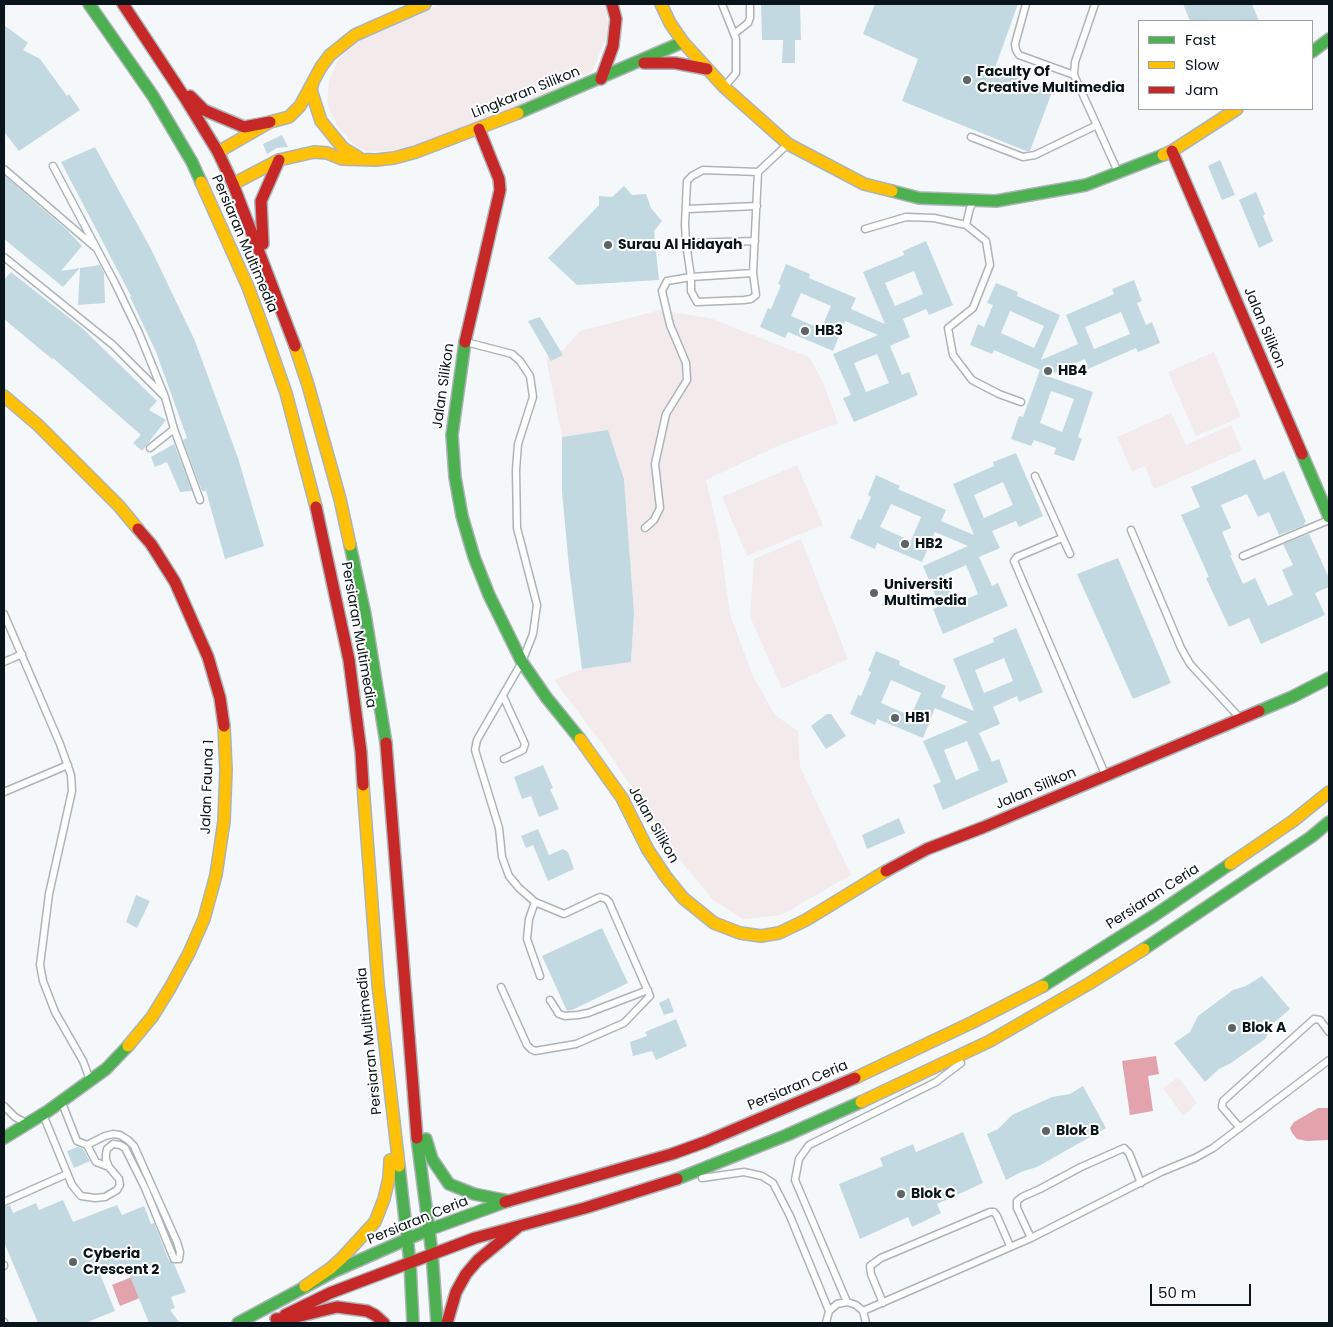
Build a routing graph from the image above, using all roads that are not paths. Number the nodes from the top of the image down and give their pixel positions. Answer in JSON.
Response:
{"nodes":[{"id":1,"x":89,"y":4,"type":"edge"},
{"id":2,"x":123,"y":4,"type":"edge"},
{"id":3,"x":425,"y":4,"type":"edge"},
{"id":4,"x":612,"y":4,"type":"edge"},
{"id":5,"x":662,"y":4,"type":"edge"},
{"id":6,"x":722,"y":4,"type":"edge"},
{"id":7,"x":750,"y":4,"type":"edge"},
{"id":8,"x":1026,"y":4,"type":"edge"},
{"id":9,"x":1095,"y":4,"type":"edge"},
{"id":10,"x":734,"y":34,"type":"junction"},
{"id":11,"x":1329,"y":39,"type":"edge"},
{"id":12,"x":683,"y":42,"type":"junction"},
{"id":13,"x":1313,"y":51,"type":"edge"},
{"id":14,"x":163,"y":64,"type":"junction"},
{"id":15,"x":636,"y":64,"type":"junction"},
{"id":16,"x":707,"y":69,"type":"junction"},
{"id":17,"x":1074,"y":75,"type":"junction"},
{"id":18,"x":601,"y":79,"type":"junction"},
{"id":19,"x":313,"y":82,"type":"junction"},
{"id":20,"x":724,"y":87,"type":"junction"},
{"id":21,"x":1235,"y":110,"type":"edge"},
{"id":22,"x":270,"y":122,"type":"junction"},
{"id":23,"x":1097,"y":125,"type":"junction"},
{"id":24,"x":479,"y":129,"type":"junction"},
{"id":25,"x":971,"y":137,"type":"dead end"},
{"id":26,"x":788,"y":144,"type":"junction"},
{"id":27,"x":1172,"y":151,"type":"junction"},
{"id":28,"x":218,"y":152,"type":"junction"},
{"id":29,"x":279,"y":160,"type":"junction"},
{"id":30,"x":376,"y":160,"type":"junction"},
{"id":31,"x":53,"y":166,"type":"dead end"},
{"id":32,"x":4,"y":169,"type":"edge"},
{"id":33,"x":758,"y":172,"type":"junction"},
{"id":34,"x":1118,"y":173,"type":"junction"},
{"id":35,"x":233,"y":184,"type":"junction"},
{"id":36,"x":974,"y":200,"type":"junction"},
{"id":37,"x":757,"y":206,"type":"junction"},
{"id":38,"x":687,"y":209,"type":"junction"},
{"id":39,"x":966,"y":225,"type":"junction"},
{"id":40,"x":865,"y":229,"type":"dead end"},
{"id":41,"x":755,"y":241,"type":"junction"},
{"id":42,"x":686,"y":243,"type":"junction"},
{"id":43,"x":99,"y":251,"type":"junction"},
{"id":44,"x":4,"y":257,"type":"edge"},
{"id":45,"x":264,"y":260,"type":"junction"},
{"id":46,"x":753,"y":273,"type":"junction"},
{"id":47,"x":692,"y":277,"type":"junction"},
{"id":48,"x":465,"y":342,"type":"junction"},
{"id":49,"x":4,"y":396,"type":"edge"},
{"id":50,"x":165,"y":397,"type":"junction"},
{"id":51,"x":1022,"y":402,"type":"dead end"},
{"id":52,"x":174,"y":429,"type":"junction"},
{"id":53,"x":150,"y":448,"type":"dead end"},
{"id":54,"x":1035,"y":476,"type":"dead end"},
{"id":55,"x":200,"y":500,"type":"dead end"},
{"id":56,"x":1329,"y":518,"type":"edge"},
{"id":57,"x":645,"y":528,"type":"dead end"},
{"id":58,"x":1131,"y":530,"type":"dead end"},
{"id":59,"x":1062,"y":538,"type":"junction"},
{"id":60,"x":1070,"y":554,"type":"dead end"},
{"id":61,"x":1243,"y":556,"type":"dead end"},
{"id":62,"x":4,"y":614,"type":"edge"},
{"id":63,"x":22,"y":654,"type":"junction"},
{"id":64,"x":4,"y":662,"type":"edge"},
{"id":65,"x":522,"y":662,"type":"junction"},
{"id":66,"x":1329,"y":678,"type":"edge"},
{"id":67,"x":503,"y":696,"type":"junction"},
{"id":68,"x":1240,"y":718,"type":"junction"},
{"id":69,"x":504,"y":759,"type":"dead end"},
{"id":70,"x":68,"y":765,"type":"junction"},
{"id":71,"x":1105,"y":775,"type":"junction"},
{"id":72,"x":4,"y":792,"type":"edge"},
{"id":73,"x":1329,"y":792,"type":"edge"},
{"id":74,"x":1329,"y":822,"type":"edge"},
{"id":75,"x":535,"y":902,"type":"junction"},
{"id":76,"x":540,"y":976,"type":"dead end"},
{"id":77,"x":501,"y":987,"type":"dead end"},
{"id":78,"x":648,"y":990,"type":"junction"},
{"id":79,"x":550,"y":1000,"type":"dead end"},
{"id":80,"x":1329,"y":1032,"type":"edge"},
{"id":81,"x":990,"y":1041,"type":"junction"},
{"id":82,"x":1329,"y":1060,"type":"edge"},
{"id":83,"x":410,"y":1062,"type":"junction"},
{"id":84,"x":90,"y":1081,"type":"junction"},
{"id":85,"x":390,"y":1090,"type":"junction"},
{"id":86,"x":61,"y":1102,"type":"junction"},
{"id":87,"x":4,"y":1106,"type":"edge"},
{"id":88,"x":43,"y":1114,"type":"junction"},
{"id":89,"x":28,"y":1124,"type":"junction"},
{"id":90,"x":1240,"y":1128,"type":"junction"},
{"id":91,"x":4,"y":1138,"type":"edge"},
{"id":92,"x":87,"y":1145,"type":"junction"},
{"id":93,"x":109,"y":1167,"type":"junction"},
{"id":94,"x":67,"y":1174,"type":"junction"},
{"id":95,"x":1141,"y":1183,"type":"junction"},
{"id":96,"x":652,"y":1188,"type":"junction"},
{"id":97,"x":4,"y":1202,"type":"edge"},
{"id":98,"x":509,"y":1202,"type":"junction"},
{"id":99,"x":518,"y":1227,"type":"junction"},
{"id":100,"x":428,"y":1230,"type":"junction"},
{"id":101,"x":1032,"y":1238,"type":"junction"},
{"id":102,"x":407,"y":1240,"type":"junction"},
{"id":103,"x":1010,"y":1246,"type":"junction"},
{"id":104,"x":432,"y":1253,"type":"junction"},
{"id":105,"x":410,"y":1263,"type":"junction"},
{"id":106,"x":305,"y":1286,"type":"junction"},
{"id":107,"x":847,"y":1302,"type":"junction"},
{"id":108,"x":883,"y":1303,"type":"junction"},
{"id":109,"x":829,"y":1311,"type":"junction"},
{"id":110,"x":863,"y":1311,"type":"junction"},
{"id":111,"x":273,"y":1321,"type":"edge"},
{"id":112,"x":238,"y":1323,"type":"edge"},
{"id":113,"x":384,"y":1323,"type":"edge"},
{"id":114,"x":413,"y":1323,"type":"edge"},
{"id":115,"x":437,"y":1323,"type":"edge"},
{"id":116,"x":447,"y":1323,"type":"edge"},
{"id":117,"x":826,"y":1323,"type":"edge"},
{"id":118,"x":866,"y":1323,"type":"edge"}],
"edges":[{"from":1,"to":85,"type":"street","name":"Persiaran Multimedia"},
{"from":2,"to":14,"type":"street","name":"Persiaran Multimedia"},
{"from":3,"to":19,"type":"street"},
{"from":4,"to":18,"type":"street"},
{"from":5,"to":12,"type":"street"},
{"from":6,"to":10,"type":"lane"},
{"from":7,"to":10,"type":"lane"},
{"from":8,"to":17,"type":"lane"},
{"from":9,"to":17,"type":"lane"},
{"from":10,"to":20,"type":"lane"},
{"from":11,"to":13,"type":"street"},
{"from":12,"to":15,"type":"street","name":"Lingkaran Silikon"},
{"from":12,"to":16,"type":"street"},
{"from":14,"to":22,"type":"street"},
{"from":14,"to":28,"type":"street","name":"Persiaran Multimedia"},
{"from":15,"to":16,"type":"street"},
{"from":15,"to":18,"type":"street","name":"Lingkaran Silikon"},
{"from":16,"to":20,"type":"street"},
{"from":17,"to":23,"type":"lane"},
{"from":18,"to":24,"type":"street","name":"Lingkaran Silikon"},
{"from":19,"to":22,"type":"street"},
{"from":19,"to":30,"type":"street","name":"Lingkaran Silikon"},
{"from":20,"to":26,"type":"street"},
{"from":21,"to":27,"type":"street"},
{"from":22,"to":28,"type":"street"},
{"from":23,"to":25,"type":"lane"},
{"from":23,"to":34,"type":"lane"},
{"from":24,"to":30,"type":"street","name":"Lingkaran Silikon"},
{"from":24,"to":48,"type":"street","name":"Jalan Silikon"},
{"from":26,"to":33,"type":"lane"},
{"from":26,"to":36,"type":"street"},
{"from":27,"to":34,"type":"street"},
{"from":27,"to":56,"type":"street","name":"Jalan Silikon"},
{"from":28,"to":35,"type":"street","name":"Persiaran Multimedia"},
{"from":29,"to":30,"type":"street","name":"Lingkaran Silikon"},
{"from":29,"to":35,"type":"street","name":"Lingkaran Silikon"},
{"from":29,"to":45,"type":"street"},
{"from":31,"to":43,"type":"lane"},
{"from":32,"to":43,"type":"lane"},
{"from":33,"to":37,"type":"lane"},
{"from":33,"to":38,"type":"lane"},
{"from":34,"to":36,"type":"street"},
{"from":35,"to":45,"type":"street","name":"Persiaran Multimedia"},
{"from":36,"to":39,"type":"lane"},
{"from":37,"to":38,"type":"lane"},
{"from":37,"to":41,"type":"lane"},
{"from":38,"to":42,"type":"lane"},
{"from":39,"to":40,"type":"lane"},
{"from":39,"to":51,"type":"lane"},
{"from":41,"to":42,"type":"lane"},
{"from":41,"to":46,"type":"lane"},
{"from":42,"to":47,"type":"lane"},
{"from":43,"to":50,"type":"lane"},
{"from":44,"to":50,"type":"lane"},
{"from":45,"to":83,"type":"street","name":"Persiaran Multimedia"},
{"from":46,"to":47,"type":"lane"},
{"from":46,"to":47,"type":"lane"},
{"from":47,"to":57,"type":"lane"},
{"from":48,"to":65,"type":"street","name":"Jalan Silikon"},
{"from":48,"to":65,"type":"lane"},
{"from":49,"to":84,"type":"street","name":"Jalan Fauna 1"},
{"from":50,"to":52,"type":"lane"},
{"from":52,"to":53,"type":"lane"},
{"from":52,"to":55,"type":"lane"},
{"from":54,"to":59,"type":"lane"},
{"from":56,"to":61,"type":"lane"},
{"from":58,"to":68,"type":"lane"},
{"from":59,"to":60,"type":"lane"},
{"from":59,"to":71,"type":"lane"},
{"from":62,"to":63,"type":"lane"},
{"from":63,"to":64,"type":"lane"},
{"from":63,"to":70,"type":"lane"},
{"from":65,"to":67,"type":"lane"},
{"from":65,"to":71,"type":"street","name":"Jalan Silikon"},
{"from":66,"to":68,"type":"street","name":"Jalan Silikon"},
{"from":67,"to":69,"type":"lane"},
{"from":67,"to":75,"type":"lane"},
{"from":68,"to":71,"type":"street","name":"Jalan Silikon"},
{"from":70,"to":72,"type":"lane"},
{"from":70,"to":84,"type":"lane"},
{"from":73,"to":98,"type":"street","name":"Persiaran Ceria"},
{"from":74,"to":81,"type":"street"},
{"from":75,"to":76,"type":"lane"},
{"from":75,"to":78,"type":"lane"},
{"from":77,"to":78,"type":"lane"},
{"from":78,"to":79,"type":"lane"},
{"from":80,"to":90,"type":"lane"},
{"from":81,"to":96,"type":"street"},
{"from":81,"to":107,"type":"lane"},
{"from":82,"to":90,"type":"lane"},
{"from":83,"to":98,"type":"street"},
{"from":83,"to":100,"type":"street","name":"Persiaran Multimedia"},
{"from":84,"to":86,"type":"street","name":"Jalan Fauna 1"},
{"from":85,"to":102,"type":"street","name":"Persiaran Multimedia"},
{"from":85,"to":106,"type":"street"},
{"from":86,"to":88,"type":"street","name":"Jalan Fauna 1"},
{"from":86,"to":92,"type":"lane"},
{"from":87,"to":89,"type":"lane"},
{"from":88,"to":89,"type":"street","name":"Jalan Fauna 1"},
{"from":88,"to":94,"type":"lane"},
{"from":89,"to":91,"type":"street","name":"Jalan Fauna 1"},
{"from":90,"to":95,"type":"lane"},
{"from":92,"to":93,"type":"lane"},
{"from":92,"to":93,"type":"lane"},
{"from":93,"to":94,"type":"lane"},
{"from":94,"to":97,"type":"lane"},
{"from":95,"to":101,"type":"lane"},
{"from":95,"to":101,"type":"lane"},
{"from":96,"to":99,"type":"street"},
{"from":96,"to":109,"type":"lane"},
{"from":98,"to":100,"type":"street","name":"Persiaran Ceria"},
{"from":99,"to":104,"type":"street"},
{"from":99,"to":116,"type":"street"},
{"from":100,"to":102,"type":"street","name":"Persiaran Ceria"},
{"from":100,"to":104,"type":"street","name":"Persiaran Multimedia"},
{"from":101,"to":103,"type":"lane"},
{"from":102,"to":105,"type":"street","name":"Persiaran Multimedia"},
{"from":102,"to":106,"type":"street","name":"Persiaran Ceria"},
{"from":103,"to":108,"type":"lane"},
{"from":103,"to":108,"type":"lane"},
{"from":104,"to":105,"type":"street"},
{"from":104,"to":115,"type":"street","name":"Persiaran Multimedia"},
{"from":105,"to":111,"type":"street"},
{"from":105,"to":114,"type":"street","name":"Persiaran Multimedia"},
{"from":106,"to":112,"type":"street","name":"Persiaran Ceria"},
{"from":107,"to":109,"type":"lane"},
{"from":107,"to":110,"type":"lane"},
{"from":108,"to":110,"type":"lane"},
{"from":109,"to":117,"type":"lane"},
{"from":110,"to":118,"type":"lane"},
{"from":111,"to":113,"type":"street"}]}
